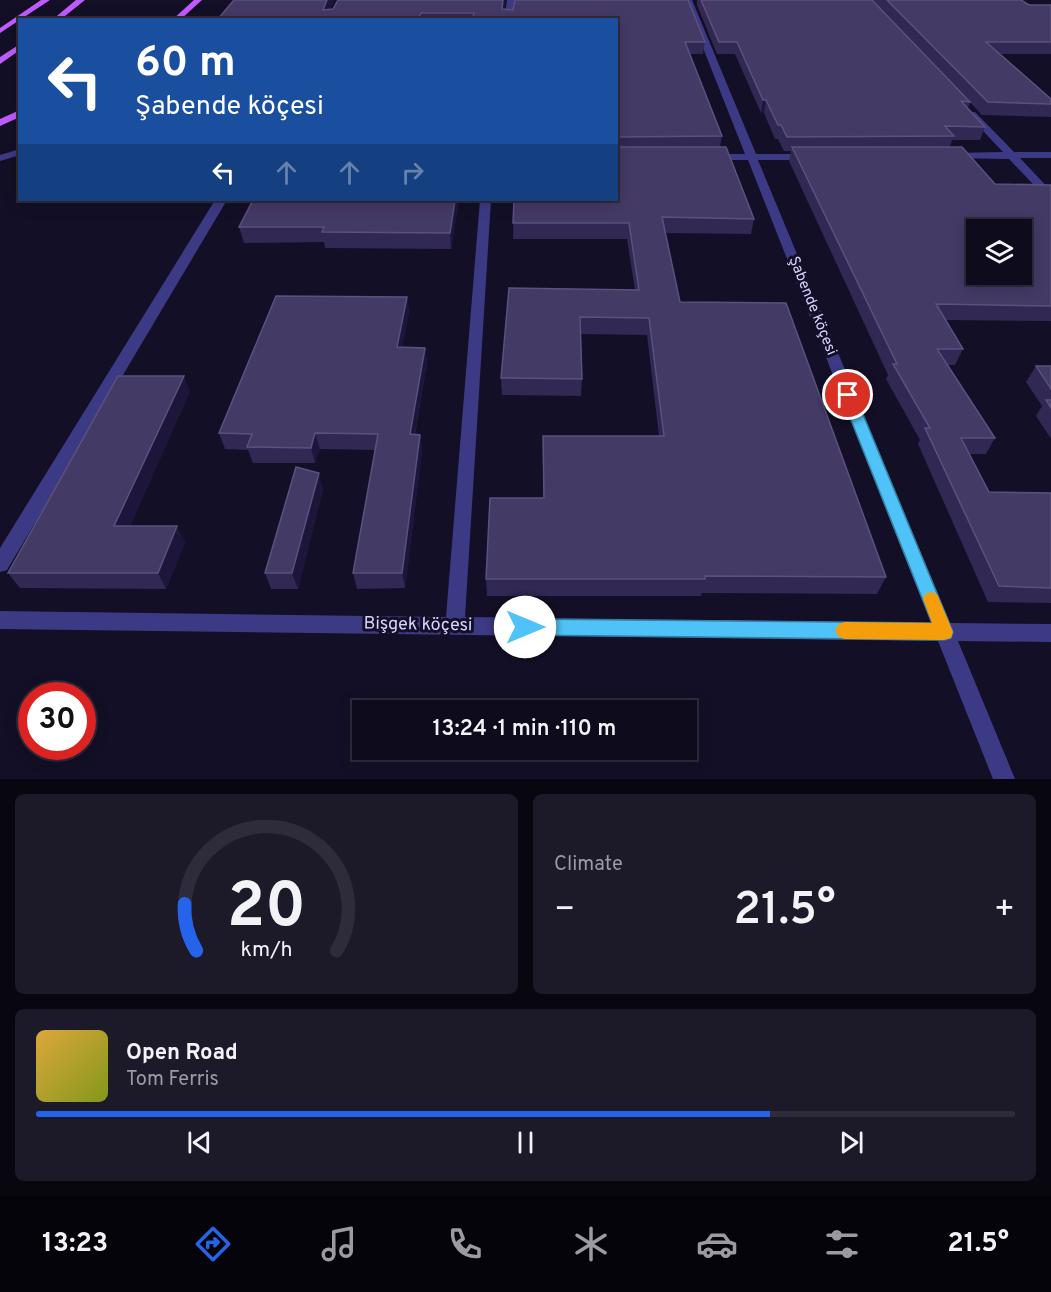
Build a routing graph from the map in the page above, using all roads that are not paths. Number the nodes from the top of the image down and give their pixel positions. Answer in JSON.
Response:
{"nodes":[{"id":1,"x":46,"y":0,"type":"edge"},
{"id":2,"x":81,"y":0,"type":"edge"},
{"id":3,"x":198,"y":0,"type":"edge"},
{"id":4,"x":511,"y":0,"type":"edge"},
{"id":5,"x":688,"y":0,"type":"edge"},
{"id":6,"x":19,"y":18,"type":"edge"},
{"id":7,"x":58,"y":18,"type":"edge"},
{"id":8,"x":177,"y":18,"type":"edge"},
{"id":9,"x":508,"y":18,"type":"edge"},
{"id":10,"x":18,"y":19,"type":"edge"},
{"id":11,"x":0,"y":31,"type":"edge"},
{"id":12,"x":18,"y":48,"type":"edge"},
{"id":13,"x":0,"y":61,"type":"edge"},
{"id":14,"x":962,"y":104,"type":"edge"},
{"id":15,"x":18,"y":114,"type":"edge"},
{"id":16,"x":0,"y":123,"type":"edge"},
{"id":17,"x":18,"y":153,"type":"edge"},
{"id":18,"x":1010,"y":155,"type":"junction"},
{"id":19,"x":1051,"y":155,"type":"edge"},
{"id":20,"x":940,"y":156,"type":"edge"},
{"id":21,"x":696,"y":157,"type":"edge"},
{"id":22,"x":822,"y":157,"type":"edge"},
{"id":23,"x":0,"y":158,"type":"edge"},
{"id":24,"x":752,"y":158,"type":"junction"},
{"id":25,"x":1051,"y":197,"type":"edge"},
{"id":26,"x":220,"y":201,"type":"edge"},
{"id":27,"x":486,"y":201,"type":"edge"},
{"id":28,"x":0,"y":564,"type":"edge"},
{"id":29,"x":0,"y":620,"type":"edge"},
{"id":30,"x":455,"y":626,"type":"junction"},
{"id":31,"x":944,"y":632,"type":"junction"},
{"id":32,"x":1051,"y":633,"type":"edge"},
{"id":33,"x":1004,"y":779,"type":"edge"}],
"edges":[{"from":1,"to":6,"type":"main road"},
{"from":2,"to":7,"type":"main road"},
{"from":3,"to":8,"type":"main road"},
{"from":4,"to":9,"type":"street"},
{"from":5,"to":24,"type":"street","name":"Şabende köçesi"},
{"from":10,"to":11,"type":"main road"},
{"from":12,"to":13,"type":"main road"},
{"from":14,"to":18,"type":"street"},
{"from":15,"to":16,"type":"main road"},
{"from":17,"to":23,"type":"street"},
{"from":18,"to":19,"type":"street"},
{"from":18,"to":20,"type":"street"},
{"from":18,"to":25,"type":"street"},
{"from":21,"to":24,"type":"street"},
{"from":22,"to":24,"type":"street"},
{"from":24,"to":31,"type":"street","name":"Şabende köçesi"},
{"from":26,"to":28,"type":"street"},
{"from":27,"to":30,"type":"street"},
{"from":29,"to":30,"type":"street","name":"Bişgek köçesi"},
{"from":30,"to":31,"type":"street","name":"Bişgek köçesi"},
{"from":31,"to":32,"type":"street","name":"Bişgek köçesi"},
{"from":31,"to":33,"type":"street","name":"Şabende köçesi"}]}
